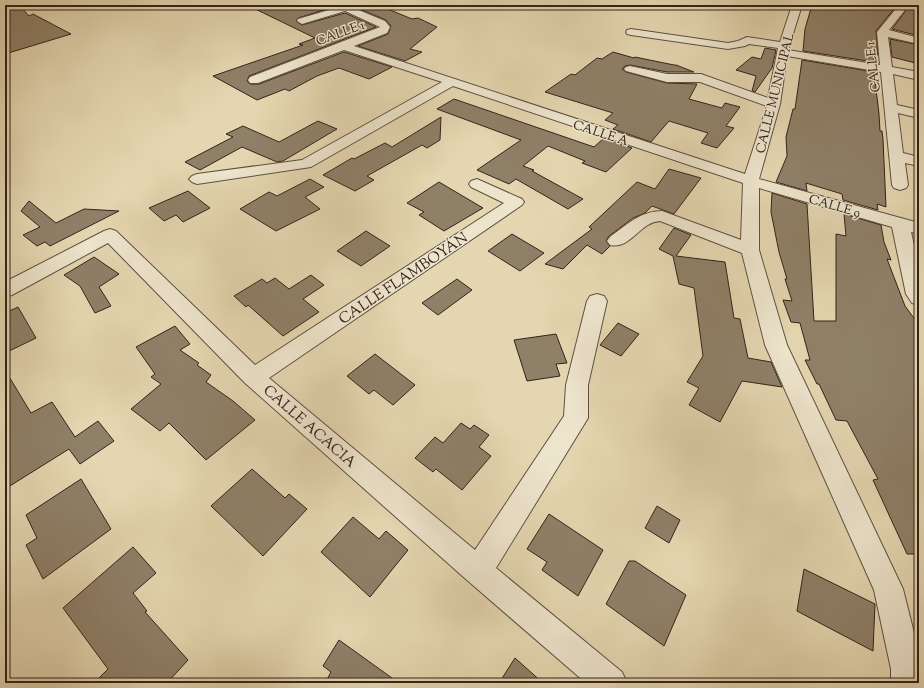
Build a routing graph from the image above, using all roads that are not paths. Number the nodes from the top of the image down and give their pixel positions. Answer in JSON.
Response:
{"nodes":[{"id":1,"x":796,"y":5,"type":"edge"},
{"id":2,"x":342,"y":7,"type":"edge"},
{"id":3,"x":906,"y":8,"type":"edge"},
{"id":4,"x":302,"y":21,"type":"dead end"},
{"id":5,"x":631,"y":32,"type":"dead end"},
{"id":6,"x":882,"y":32,"type":"junction"},
{"id":7,"x":919,"y":41,"type":"edge"},
{"id":8,"x":344,"y":46,"type":"junction"},
{"id":9,"x":783,"y":49,"type":"junction"},
{"id":10,"x":630,"y":69,"type":"dead end"},
{"id":11,"x":886,"y":69,"type":"junction"},
{"id":12,"x":919,"y":76,"type":"edge"},
{"id":13,"x":254,"y":80,"type":"dead end"},
{"id":14,"x":451,"y":82,"type":"junction"},
{"id":15,"x":774,"y":104,"type":"junction"},
{"id":16,"x":891,"y":108,"type":"junction"},
{"id":17,"x":919,"y":114,"type":"edge"},
{"id":18,"x":898,"y":156,"type":"junction"},
{"id":19,"x":919,"y":162,"type":"edge"},
{"id":20,"x":197,"y":179,"type":"dead end"},
{"id":21,"x":751,"y":181,"type":"junction"},
{"id":22,"x":477,"y":184,"type":"dead end"},
{"id":23,"x":900,"y":185,"type":"dead end"},
{"id":24,"x":900,"y":223,"type":"junction"},
{"id":25,"x":919,"y":229,"type":"edge"},
{"id":26,"x":616,"y":242,"type":"dead end"},
{"id":27,"x":750,"y":250,"type":"junction"},
{"id":28,"x":5,"y":290,"type":"edge"},
{"id":29,"x":919,"y":298,"type":"edge"},
{"id":30,"x":597,"y":301,"type":"dead end"},
{"id":31,"x":253,"y":378,"type":"junction"},
{"id":32,"x":478,"y":571,"type":"junction"},
{"id":33,"x":611,"y":683,"type":"edge"},
{"id":34,"x":907,"y":683,"type":"edge"}],
"edges":[{"from":1,"to":9,"type":"street","name":"CALLE MUNICIPAL"},
{"from":2,"to":4,"type":"street"},
{"from":2,"to":8,"type":"street","name":"CALLE 1"},
{"from":3,"to":6,"type":"street","name":"CALLE 1"},
{"from":5,"to":9,"type":"street"},
{"from":6,"to":7,"type":"street"},
{"from":6,"to":11,"type":"street","name":"CALLE 1"},
{"from":8,"to":13,"type":"street","name":"CALLE 1"},
{"from":8,"to":14,"type":"street","name":"CALLE A"},
{"from":9,"to":11,"type":"street"},
{"from":9,"to":15,"type":"street","name":"CALLE MUNICIPAL"},
{"from":10,"to":15,"type":"street"},
{"from":11,"to":12,"type":"street"},
{"from":11,"to":16,"type":"street","name":"CALLE 1"},
{"from":14,"to":20,"type":"street"},
{"from":14,"to":21,"type":"street","name":"CALLE A"},
{"from":15,"to":21,"type":"street","name":"CALLE MUNICIPAL"},
{"from":16,"to":17,"type":"street"},
{"from":16,"to":18,"type":"street","name":"CALLE 1"},
{"from":18,"to":19,"type":"street"},
{"from":18,"to":23,"type":"street","name":"CALLE 1"},
{"from":21,"to":24,"type":"street","name":"CALLE 9"},
{"from":21,"to":27,"type":"street","name":"CALLE MUNICIPAL"},
{"from":22,"to":31,"type":"street","name":"CALLE FLAMBOYÁN"},
{"from":24,"to":25,"type":"street","name":"CALLE 9"},
{"from":24,"to":29,"type":"street"},
{"from":26,"to":27,"type":"street"},
{"from":27,"to":34,"type":"street","name":"CALLE MUNICIPAL"},
{"from":28,"to":31,"type":"street","name":"CALLE ACACIA"},
{"from":30,"to":32,"type":"street"},
{"from":31,"to":32,"type":"street","name":"CALLE ACACIA"},
{"from":32,"to":33,"type":"street","name":"CALLE ACACIA"}]}
